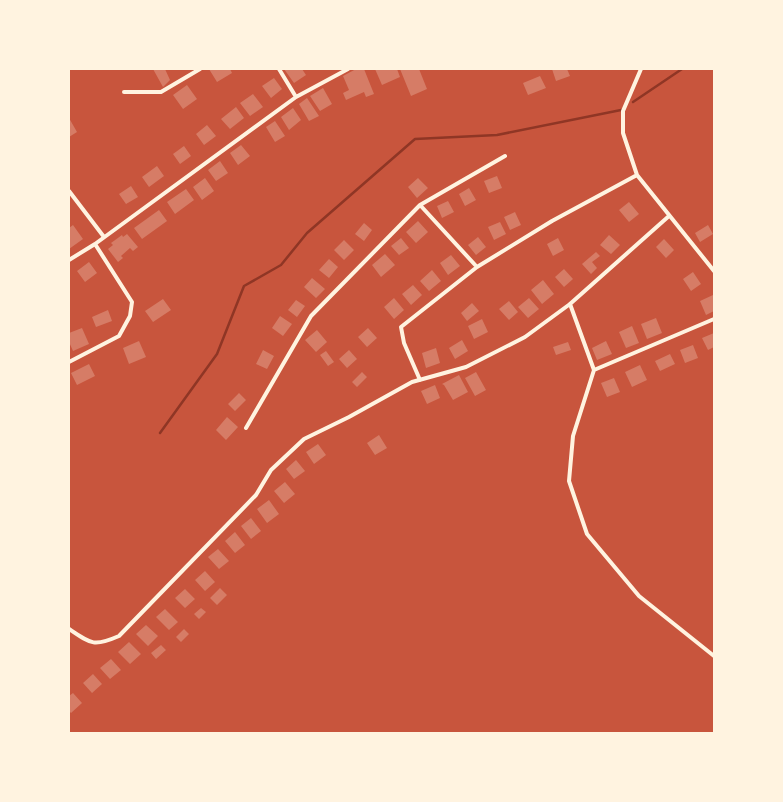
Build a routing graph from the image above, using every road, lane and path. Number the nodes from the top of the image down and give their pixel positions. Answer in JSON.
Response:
{"nodes":[{"id":1,"x":200,"y":69,"type":"edge"},
{"id":2,"x":278,"y":69,"type":"edge"},
{"id":3,"x":348,"y":69,"type":"edge"},
{"id":4,"x":641,"y":69,"type":"edge"},
{"id":5,"x":124,"y":92,"type":"dead end"},
{"id":6,"x":296,"y":97,"type":"junction"},
{"id":7,"x":506,"y":156,"type":"dead end"},
{"id":8,"x":637,"y":175,"type":"junction"},
{"id":9,"x":69,"y":190,"type":"edge"},
{"id":10,"x":420,"y":205,"type":"junction"},
{"id":11,"x":669,"y":216,"type":"junction"},
{"id":12,"x":104,"y":237,"type":"junction"},
{"id":13,"x":95,"y":244,"type":"junction"},
{"id":14,"x":69,"y":260,"type":"edge"},
{"id":15,"x":477,"y":267,"type":"junction"},
{"id":16,"x":714,"y":271,"type":"edge"},
{"id":17,"x":570,"y":304,"type":"junction"},
{"id":18,"x":714,"y":319,"type":"edge"},
{"id":19,"x":69,"y":362,"type":"edge"},
{"id":20,"x":594,"y":370,"type":"junction"},
{"id":21,"x":420,"y":380,"type":"junction"},
{"id":22,"x":246,"y":428,"type":"dead end"},
{"id":23,"x":69,"y":629,"type":"edge"},
{"id":24,"x":714,"y":656,"type":"edge"}],
"edges":[{"from":1,"to":5,"type":"street"},
{"from":2,"to":6,"type":"street"},
{"from":3,"to":6,"type":"street"},
{"from":4,"to":8,"type":"street"},
{"from":6,"to":12,"type":"street"},
{"from":7,"to":10,"type":"street"},
{"from":8,"to":11,"type":"street"},
{"from":8,"to":15,"type":"street"},
{"from":9,"to":12,"type":"street"},
{"from":10,"to":15,"type":"street"},
{"from":10,"to":22,"type":"street"},
{"from":11,"to":16,"type":"street"},
{"from":11,"to":17,"type":"street"},
{"from":12,"to":13,"type":"street"},
{"from":13,"to":14,"type":"street"},
{"from":13,"to":19,"type":"street"},
{"from":15,"to":21,"type":"street"},
{"from":17,"to":20,"type":"street"},
{"from":17,"to":21,"type":"street"},
{"from":18,"to":20,"type":"street"},
{"from":20,"to":24,"type":"street"},
{"from":21,"to":23,"type":"street"}]}
